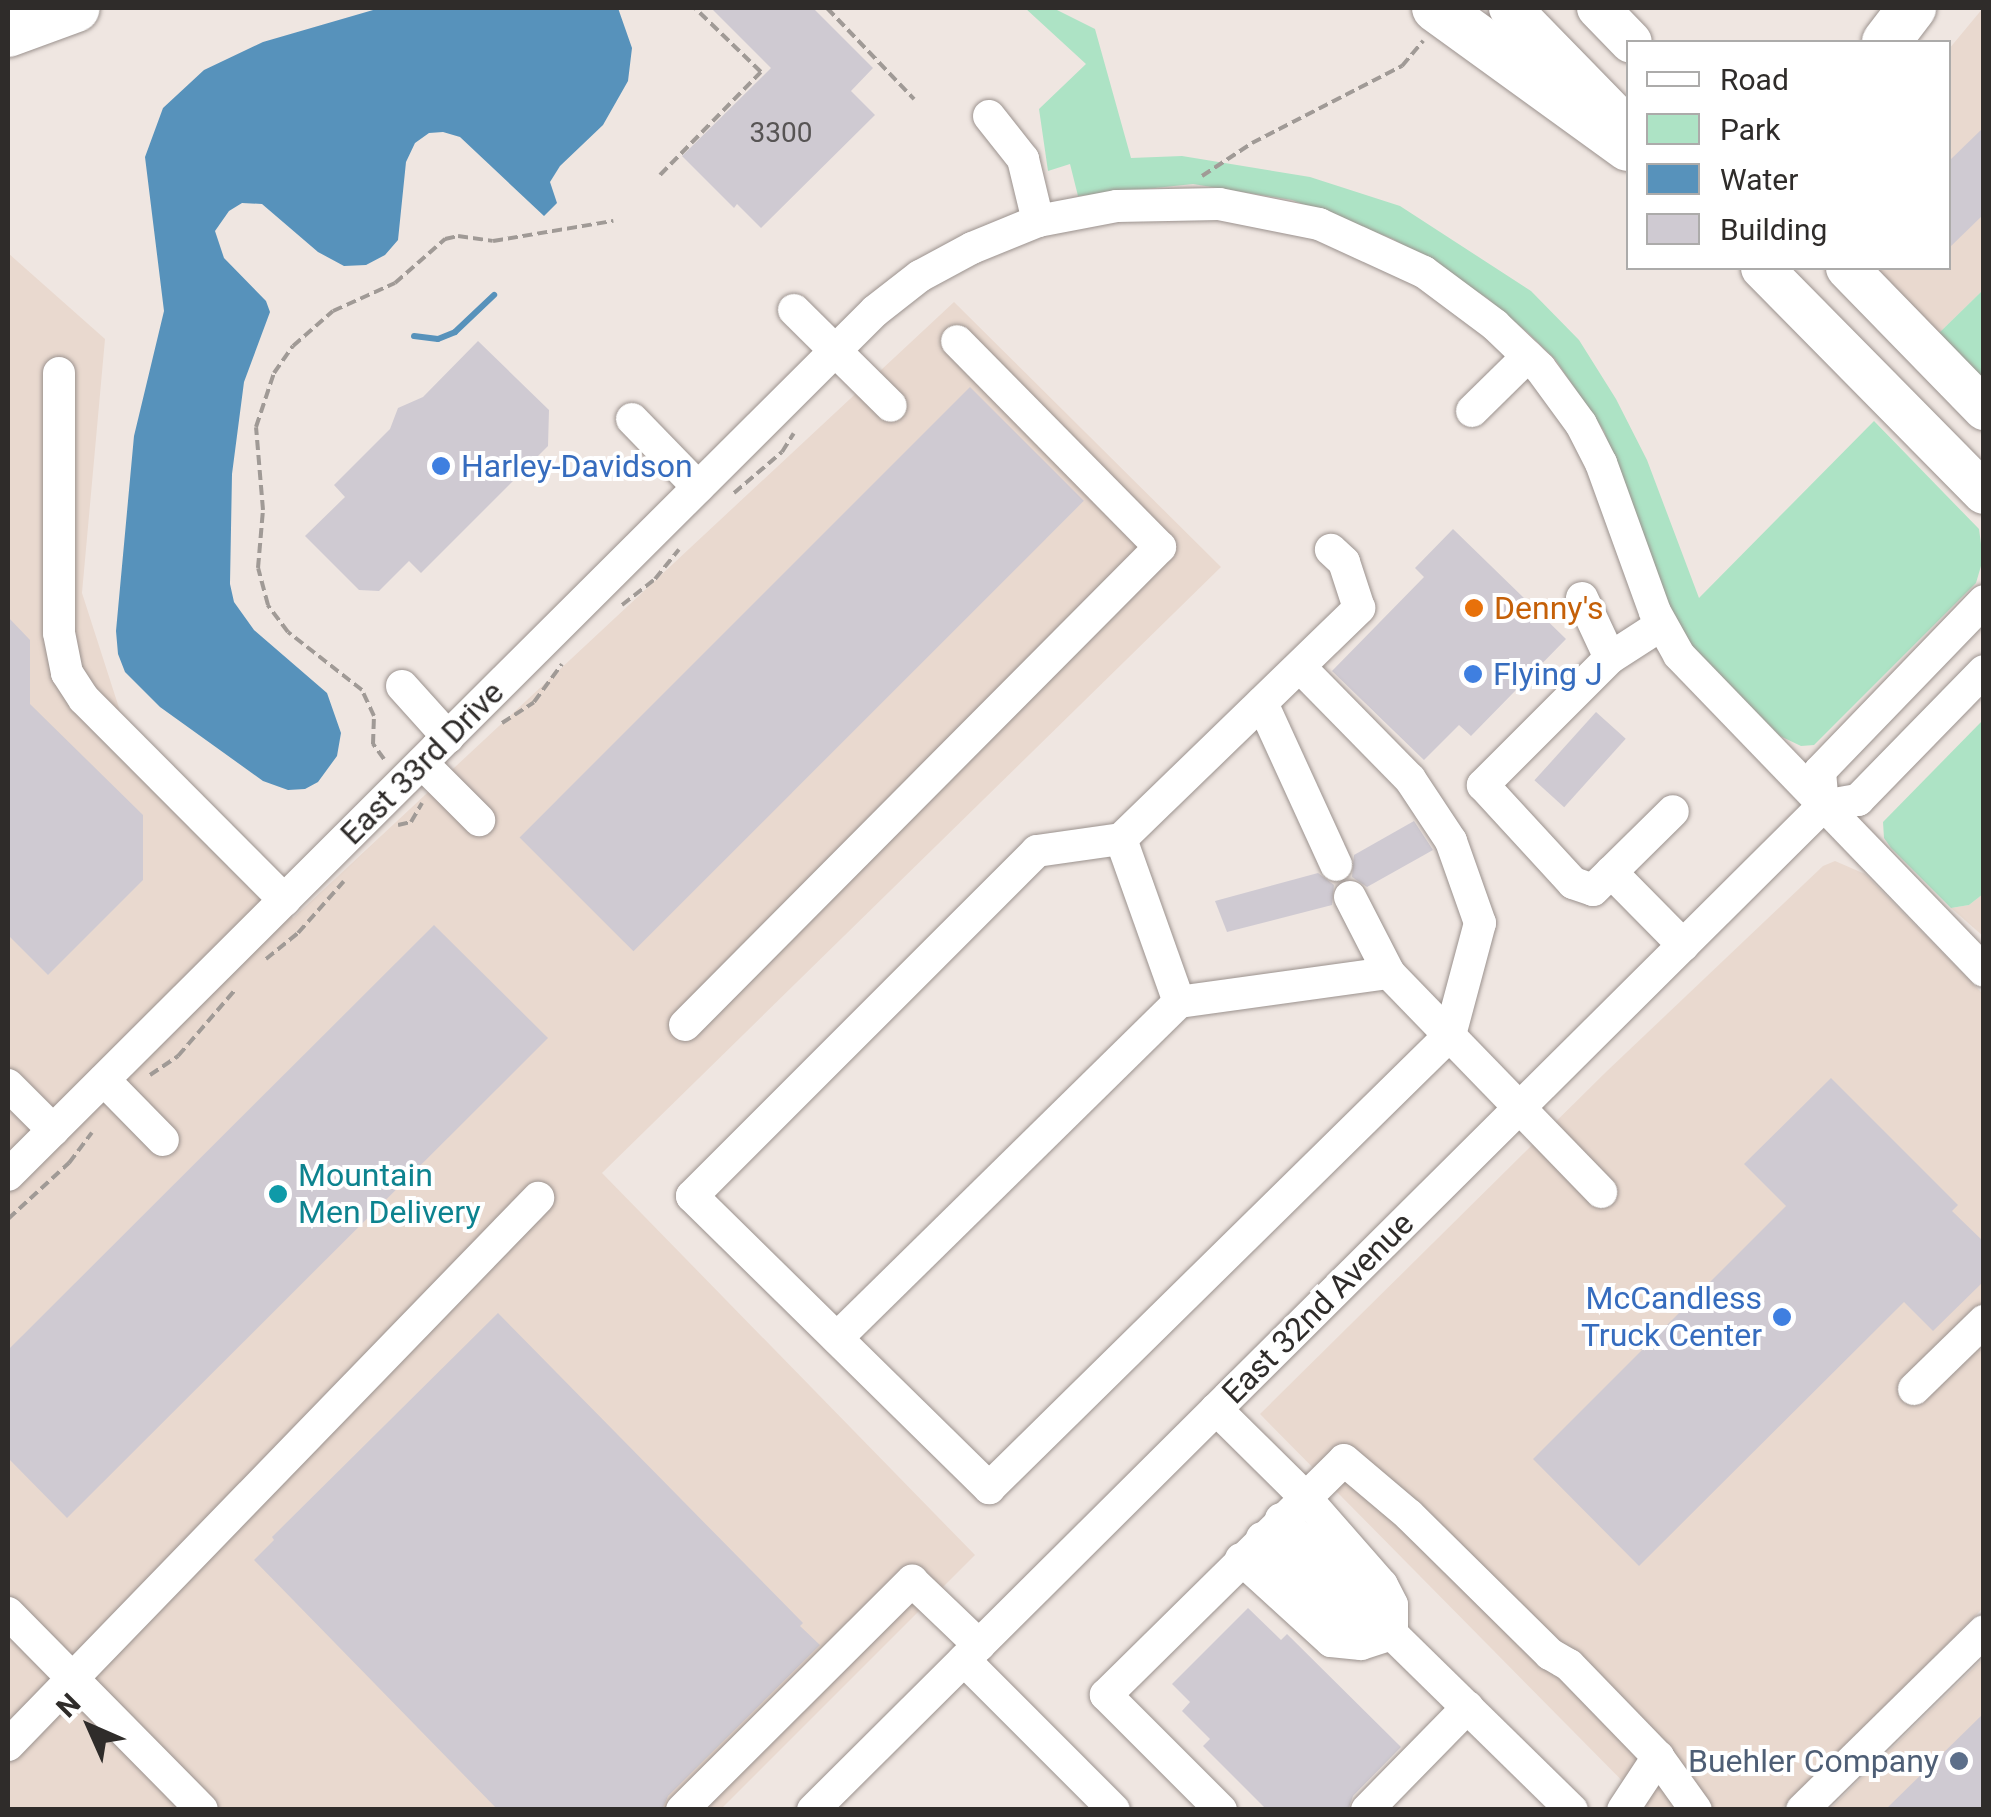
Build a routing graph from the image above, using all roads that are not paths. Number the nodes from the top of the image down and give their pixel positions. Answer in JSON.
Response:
{"nodes":[{"id":1,"x":76,"y":8,"type":"edge"},
{"id":2,"x":1510,"y":8,"type":"edge"},
{"id":3,"x":1598,"y":8,"type":"edge"},
{"id":4,"x":1434,"y":19,"type":"edge"},
{"id":5,"x":8,"y":33,"type":"edge"},
{"id":6,"x":1629,"y":40,"type":"edge"},
{"id":7,"x":988,"y":116,"type":"dead end"},
{"id":8,"x":1626,"y":127,"type":"edge"},
{"id":9,"x":1626,"y":146,"type":"edge"},
{"id":10,"x":1038,"y":222,"type":"junction"},
{"id":11,"x":1764,"y":270,"type":"edge"},
{"id":12,"x":1849,"y":270,"type":"edge"},
{"id":13,"x":794,"y":310,"type":"dead end"},
{"id":14,"x":957,"y":342,"type":"dead end"},
{"id":15,"x":834,"y":350,"type":"junction"},
{"id":16,"x":1528,"y":356,"type":"junction"},
{"id":17,"x":58,"y":373,"type":"dead end"},
{"id":18,"x":892,"y":406,"type":"dead end"},
{"id":19,"x":1984,"y":409,"type":"edge"},
{"id":20,"x":1472,"y":410,"type":"dead end"},
{"id":21,"x":632,"y":420,"type":"dead end"},
{"id":22,"x":698,"y":487,"type":"junction"},
{"id":23,"x":1984,"y":493,"type":"edge"},
{"id":24,"x":1331,"y":550,"type":"dead end"},
{"id":25,"x":1582,"y":598,"type":"dead end"},
{"id":26,"x":1984,"y":600,"type":"edge"},
{"id":27,"x":1661,"y":625,"type":"junction"},
{"id":28,"x":1610,"y":658,"type":"junction"},
{"id":29,"x":1300,"y":667,"type":"junction"},
{"id":30,"x":1984,"y":670,"type":"edge"},
{"id":31,"x":402,"y":686,"type":"dead end"},
{"id":32,"x":1262,"y":703,"type":"junction"},
{"id":33,"x":448,"y":737,"type":"junction"},
{"id":34,"x":413,"y":772,"type":"junction"},
{"id":35,"x":1823,"y":806,"type":"junction"},
{"id":36,"x":1673,"y":811,"type":"dead end"},
{"id":37,"x":479,"y":820,"type":"dead end"},
{"id":38,"x":1121,"y":840,"type":"junction"},
{"id":39,"x":1336,"y":865,"type":"dead end"},
{"id":40,"x":1611,"y":872,"type":"junction"},
{"id":41,"x":1350,"y":898,"type":"dead end"},
{"id":42,"x":284,"y":900,"type":"junction"},
{"id":43,"x":1683,"y":945,"type":"junction"},
{"id":44,"x":1984,"y":972,"type":"edge"},
{"id":45,"x":1390,"y":973,"type":"junction"},
{"id":46,"x":1180,"y":1002,"type":"junction"},
{"id":47,"x":685,"y":1026,"type":"dead end"},
{"id":48,"x":1450,"y":1036,"type":"junction"},
{"id":49,"x":8,"y":1085,"type":"edge"},
{"id":50,"x":111,"y":1088,"type":"junction"},
{"id":51,"x":1520,"y":1107,"type":"junction"},
{"id":52,"x":53,"y":1130,"type":"junction"},
{"id":53,"x":163,"y":1140,"type":"dead end"},
{"id":54,"x":8,"y":1174,"type":"edge"},
{"id":55,"x":1601,"y":1192,"type":"dead end"},
{"id":56,"x":538,"y":1198,"type":"dead end"},
{"id":57,"x":1984,"y":1321,"type":"edge"},
{"id":58,"x":837,"y":1338,"type":"junction"},
{"id":59,"x":1914,"y":1389,"type":"dead end"},
{"id":60,"x":1216,"y":1410,"type":"junction"},
{"id":61,"x":1272,"y":1528,"type":"junction"},
{"id":62,"x":8,"y":1613,"type":"edge"},
{"id":63,"x":1984,"y":1631,"type":"edge"},
{"id":64,"x":1392,"y":1634,"type":"junction"},
{"id":65,"x":972,"y":1652,"type":"junction"},
{"id":66,"x":74,"y":1679,"type":"junction"},
{"id":67,"x":1468,"y":1707,"type":"junction"},
{"id":68,"x":8,"y":1745,"type":"edge"},
{"id":69,"x":1658,"y":1757,"type":"junction"},
{"id":70,"x":202,"y":1810,"type":"edge"},
{"id":71,"x":682,"y":1810,"type":"edge"},
{"id":72,"x":814,"y":1810,"type":"edge"},
{"id":73,"x":1114,"y":1810,"type":"edge"},
{"id":74,"x":1221,"y":1810,"type":"edge"},
{"id":75,"x":1367,"y":1810,"type":"edge"},
{"id":76,"x":1572,"y":1810,"type":"edge"},
{"id":77,"x":1623,"y":1810,"type":"edge"},
{"id":78,"x":1696,"y":1810,"type":"edge"},
{"id":79,"x":1802,"y":1810,"type":"edge"}],
"edges":[{"from":1,"to":5,"type":"highway"},
{"from":2,"to":8,"type":"main road"},
{"from":3,"to":6,"type":"main road"},
{"from":4,"to":9,"type":"highway"},
{"from":7,"to":10,"type":"street"},
{"from":10,"to":15,"type":"street","name":"East 33rd Drive"},
{"from":10,"to":16,"type":"street","name":"East 33rd Drive"},
{"from":11,"to":23,"type":"main road"},
{"from":12,"to":19,"type":"main road"},
{"from":13,"to":15,"type":"street"},
{"from":14,"to":47,"type":"street"},
{"from":15,"to":18,"type":"street"},
{"from":15,"to":22,"type":"street","name":"East 33rd Drive"},
{"from":16,"to":20,"type":"street"},
{"from":16,"to":27,"type":"street","name":"East 33rd Drive"},
{"from":17,"to":42,"type":"street"},
{"from":21,"to":22,"type":"street"},
{"from":22,"to":33,"type":"street","name":"East 33rd Drive"},
{"from":24,"to":29,"type":"street"},
{"from":25,"to":28,"type":"street"},
{"from":26,"to":35,"type":"street"},
{"from":27,"to":28,"type":"street"},
{"from":27,"to":35,"type":"street","name":"East 33rd Drive"},
{"from":28,"to":40,"type":"street"},
{"from":29,"to":32,"type":"street"},
{"from":29,"to":48,"type":"street"},
{"from":30,"to":35,"type":"street","name":"East 32nd Avenue"},
{"from":31,"to":33,"type":"street"},
{"from":32,"to":38,"type":"street"},
{"from":32,"to":39,"type":"street"},
{"from":33,"to":34,"type":"street","name":"East 33rd Drive"},
{"from":34,"to":37,"type":"street"},
{"from":34,"to":42,"type":"street","name":"East 33rd Drive"},
{"from":35,"to":43,"type":"street","name":"East 32nd Avenue"},
{"from":35,"to":44,"type":"street","name":"East 33rd Drive"},
{"from":36,"to":40,"type":"street"},
{"from":38,"to":46,"type":"street"},
{"from":38,"to":58,"type":"street"},
{"from":40,"to":43,"type":"street"},
{"from":41,"to":45,"type":"street"},
{"from":42,"to":50,"type":"street","name":"East 33rd Drive"},
{"from":43,"to":51,"type":"street","name":"East 32nd Avenue"},
{"from":45,"to":46,"type":"street"},
{"from":45,"to":48,"type":"street"},
{"from":46,"to":58,"type":"street"},
{"from":48,"to":51,"type":"street"},
{"from":48,"to":58,"type":"street"},
{"from":49,"to":52,"type":"street"},
{"from":50,"to":52,"type":"street","name":"East 33rd Drive"},
{"from":50,"to":53,"type":"street"},
{"from":51,"to":55,"type":"street"},
{"from":51,"to":60,"type":"street","name":"East 32nd Avenue"},
{"from":52,"to":54,"type":"street","name":"East 33rd Drive"},
{"from":56,"to":66,"type":"street"},
{"from":57,"to":59,"type":"street"},
{"from":60,"to":61,"type":"street"},
{"from":60,"to":65,"type":"street","name":"East 32nd Avenue"},
{"from":61,"to":64,"type":"street"},
{"from":61,"to":64,"type":"street"},
{"from":61,"to":69,"type":"street"},
{"from":61,"to":74,"type":"street"},
{"from":62,"to":66,"type":"street"},
{"from":63,"to":79,"type":"street"},
{"from":64,"to":67,"type":"street"},
{"from":65,"to":71,"type":"street"},
{"from":65,"to":72,"type":"street","name":"East 32nd Avenue"},
{"from":65,"to":73,"type":"street"},
{"from":66,"to":68,"type":"street"},
{"from":66,"to":70,"type":"street"},
{"from":67,"to":75,"type":"street"},
{"from":67,"to":76,"type":"street"},
{"from":69,"to":77,"type":"street"},
{"from":69,"to":78,"type":"street"}]}
